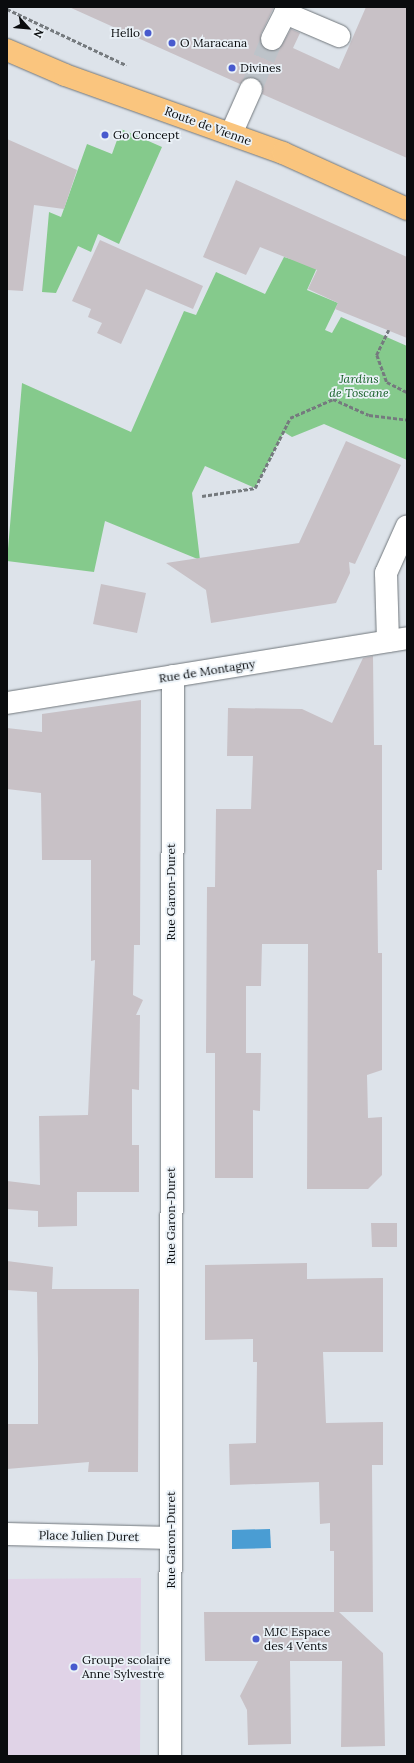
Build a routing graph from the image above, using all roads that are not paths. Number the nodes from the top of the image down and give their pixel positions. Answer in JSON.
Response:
{"nodes":[{"id":1,"x":338,"y":36,"type":"dead end"},
{"id":2,"x":272,"y":39,"type":"tunnel mouth"},
{"id":3,"x":7,"y":50,"type":"edge"},
{"id":4,"x":251,"y":89,"type":"tunnel mouth"},
{"id":5,"x":231,"y":134,"type":"junction"},
{"id":6,"x":407,"y":208,"type":"edge"},
{"id":7,"x":407,"y":526,"type":"edge"},
{"id":8,"x":398,"y":640,"type":"edge"},
{"id":9,"x":172,"y":676,"type":"junction"},
{"id":10,"x":7,"y":703,"type":"edge"},
{"id":11,"x":7,"y":1534,"type":"edge"},
{"id":12,"x":172,"y":1538,"type":"junction"},
{"id":13,"x":170,"y":1756,"type":"edge"}],
"edges":[{"from":1,"to":2,"type":"street"},
{"from":3,"to":5,"type":"main road","name":"Route de Vienne"},
{"from":4,"to":5,"type":"street"},
{"from":5,"to":6,"type":"main road","name":"Route de Vienne"},
{"from":7,"to":8,"type":"street"},
{"from":8,"to":9,"type":"street","name":"Rue de Montagny"},
{"from":9,"to":10,"type":"street","name":"Rue de Montagny"},
{"from":9,"to":12,"type":"street","name":"Rue Garon-Duret"},
{"from":11,"to":12,"type":"street","name":"Place Julien Duret"},
{"from":12,"to":13,"type":"street","name":"Rue Garon-Duret"}]}
